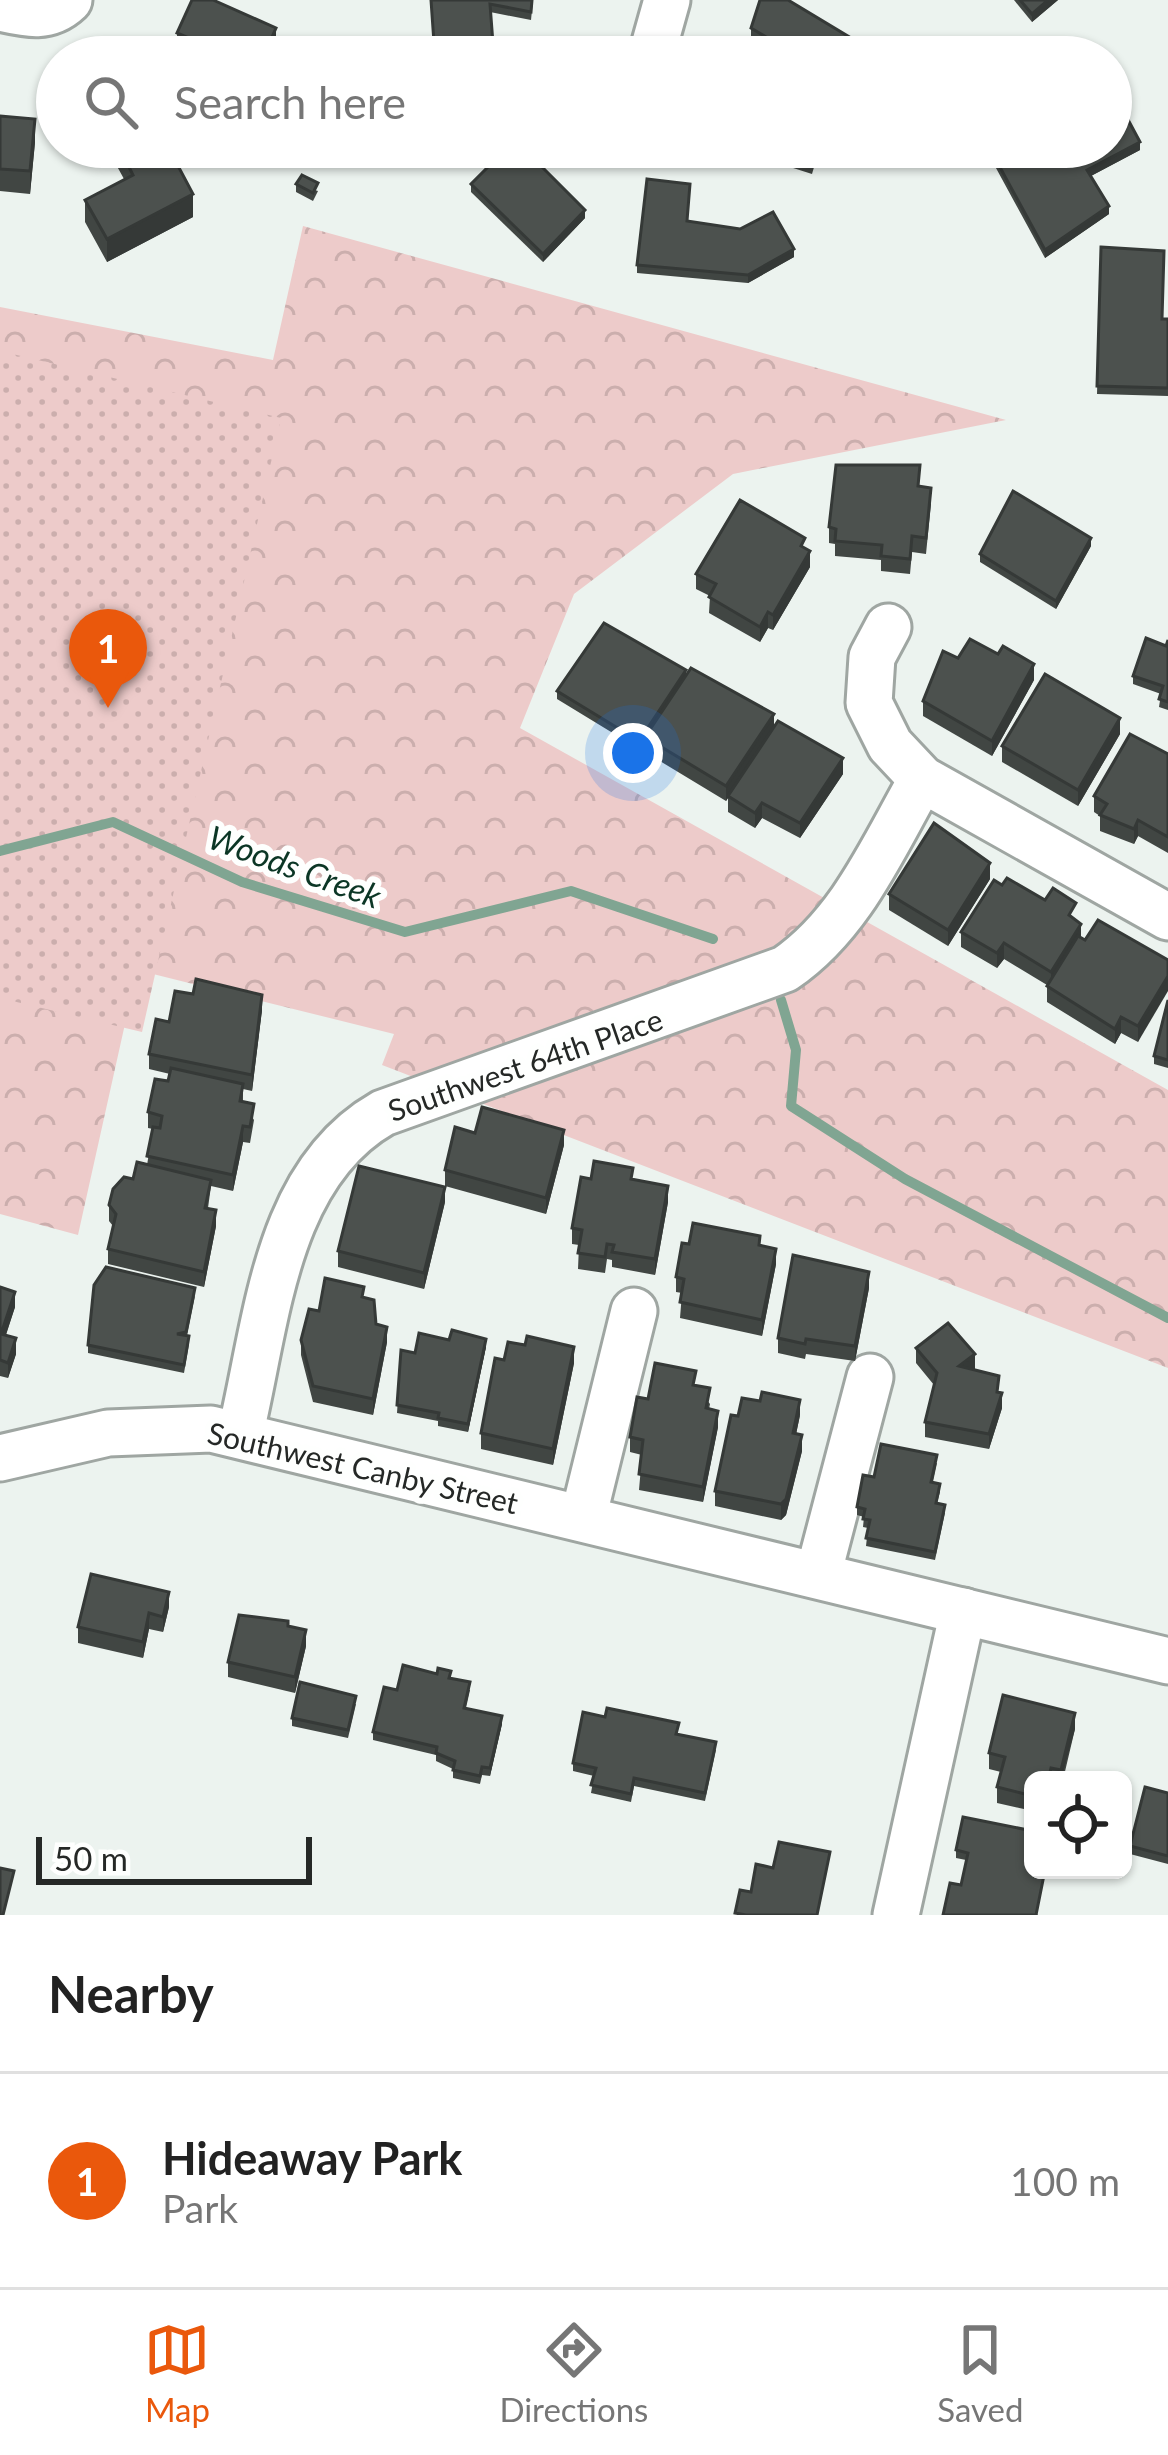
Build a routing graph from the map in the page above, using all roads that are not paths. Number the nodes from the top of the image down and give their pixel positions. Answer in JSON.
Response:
{"nodes":[{"id":1,"x":69,"y":0,"type":"edge"},
{"id":2,"x":667,"y":0,"type":"edge"},
{"id":3,"x":0,"y":8,"type":"edge"},
{"id":4,"x":657,"y":36,"type":"edge"},
{"id":5,"x":888,"y":627,"type":"dead end"},
{"id":6,"x":922,"y":779,"type":"junction"},
{"id":7,"x":1168,"y":917,"type":"edge"},
{"id":8,"x":634,"y":1312,"type":"dead end"},
{"id":9,"x":870,"y":1377,"type":"dead end"},
{"id":10,"x":241,"y":1435,"type":"junction"},
{"id":11,"x":0,"y":1458,"type":"edge"},
{"id":12,"x":583,"y":1518,"type":"junction"},
{"id":13,"x":818,"y":1576,"type":"junction"},
{"id":14,"x":963,"y":1611,"type":"junction"},
{"id":15,"x":1168,"y":1661,"type":"edge"},
{"id":16,"x":896,"y":1915,"type":"edge"}],
"edges":[{"from":1,"to":3,"type":"street"},
{"from":2,"to":4,"type":"street"},
{"from":5,"to":6,"type":"street"},
{"from":6,"to":7,"type":"street"},
{"from":6,"to":10,"type":"street","name":"Southwest 64th Place"},
{"from":8,"to":12,"type":"street"},
{"from":9,"to":13,"type":"street"},
{"from":10,"to":11,"type":"street","name":"Southwest Canby Street"},
{"from":10,"to":12,"type":"street","name":"Southwest Canby Street"},
{"from":12,"to":13,"type":"street","name":"Southwest Canby Street"},
{"from":13,"to":14,"type":"street","name":"Southwest Canby Street"},
{"from":14,"to":15,"type":"street","name":"Southwest Canby Street"},
{"from":14,"to":16,"type":"street"}]}
